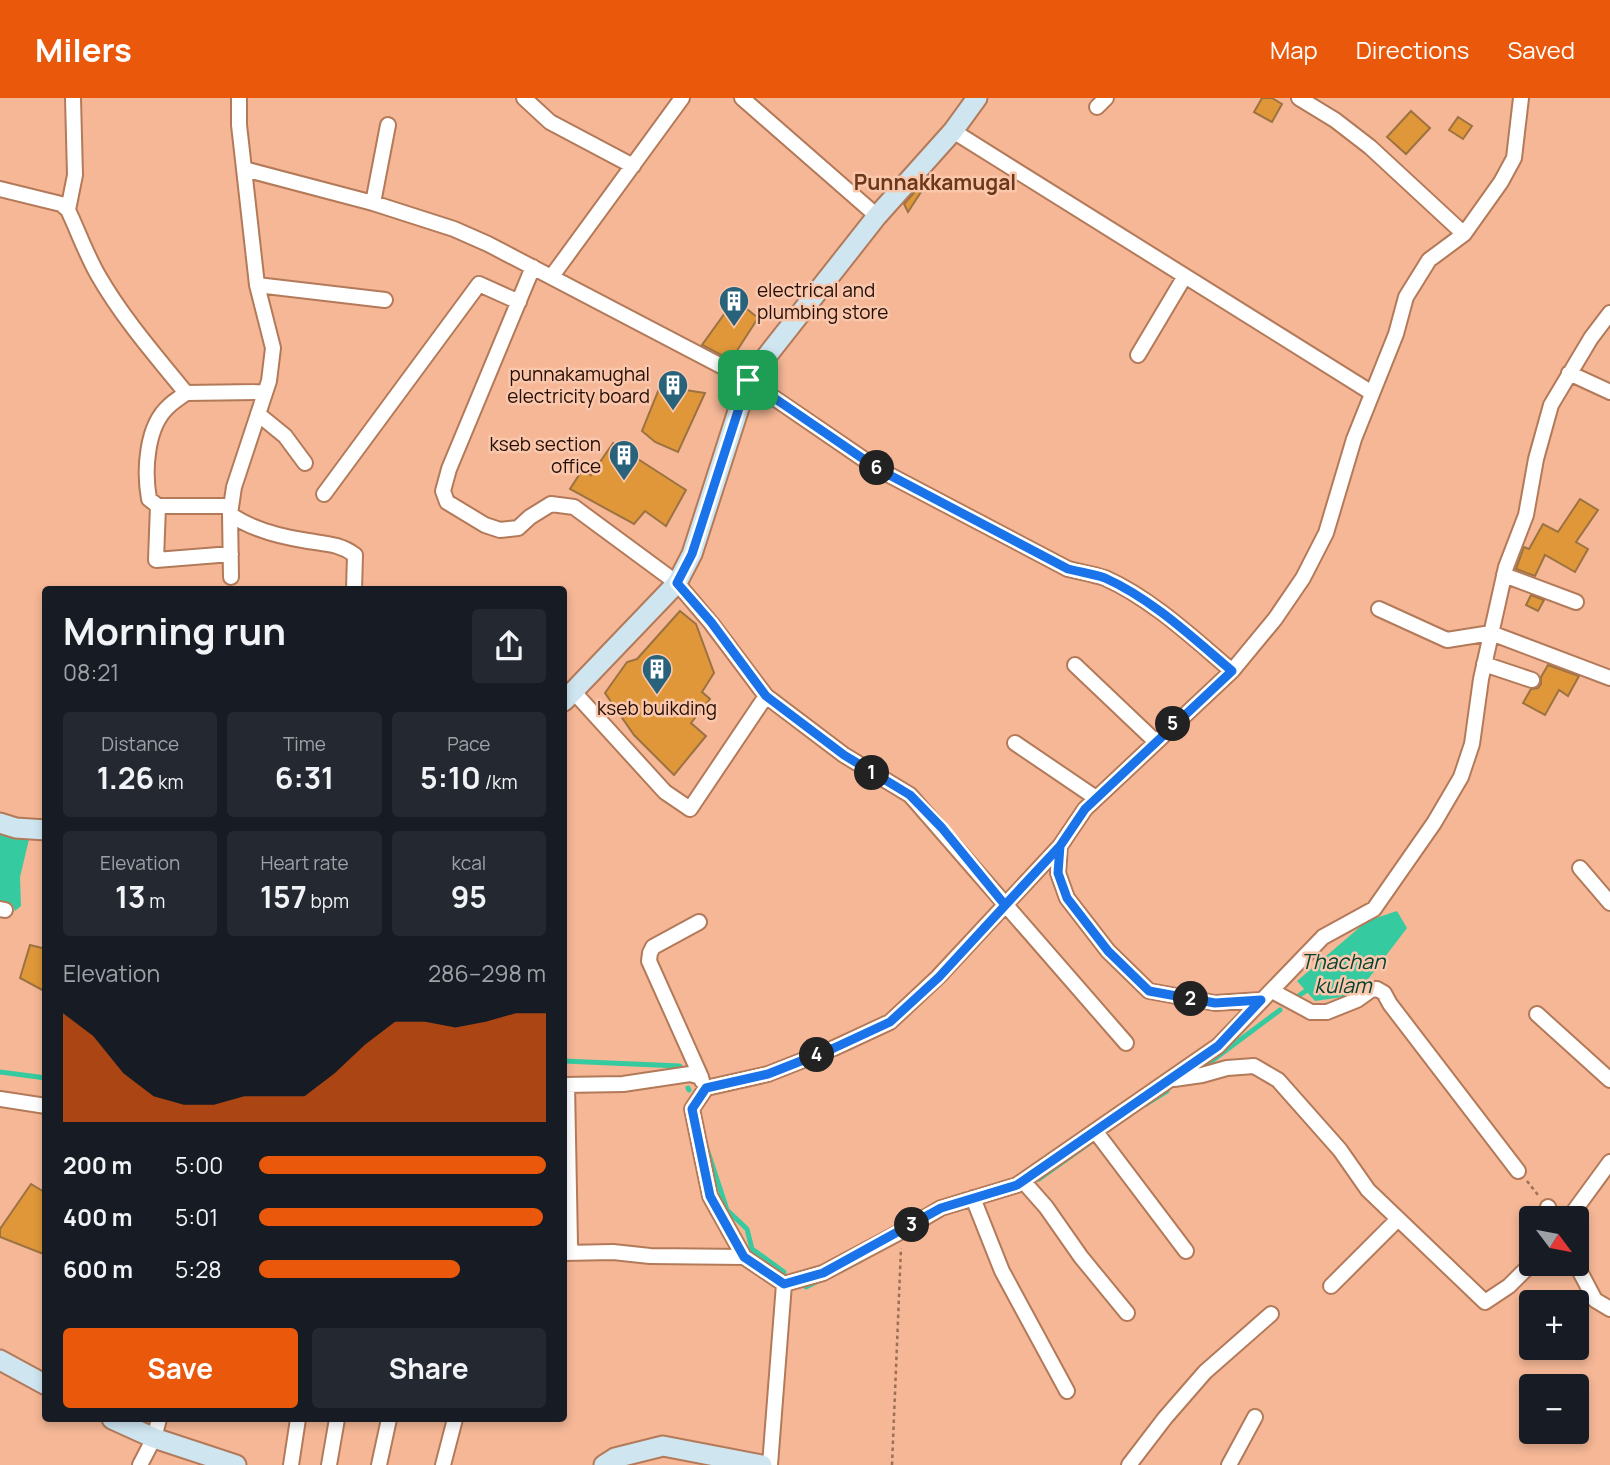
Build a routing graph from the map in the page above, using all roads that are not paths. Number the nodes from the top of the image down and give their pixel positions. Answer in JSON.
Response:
{"nodes":[{"id":1,"x":73,"y":98,"type":"edge"},
{"id":2,"x":239,"y":98,"type":"edge"},
{"id":3,"x":524,"y":98,"type":"edge"},
{"id":4,"x":682,"y":98,"type":"edge"},
{"id":5,"x":742,"y":98,"type":"edge"},
{"id":6,"x":977,"y":98,"type":"edge"},
{"id":7,"x":1298,"y":98,"type":"edge"},
{"id":8,"x":1521,"y":98,"type":"edge"},
{"id":9,"x":388,"y":125,"type":"dead end"},
{"id":10,"x":953,"y":131,"type":"junction"},
{"id":11,"x":633,"y":166,"type":"junction"},
{"id":12,"x":244,"y":169,"type":"junction"},
{"id":13,"x":0,"y":189,"type":"edge"},
{"id":14,"x":373,"y":203,"type":"junction"},
{"id":15,"x":68,"y":210,"type":"junction"},
{"id":16,"x":877,"y":216,"type":"junction"},
{"id":17,"x":1464,"y":234,"type":"junction"},
{"id":18,"x":533,"y":267,"type":"junction"},
{"id":19,"x":552,"y":276,"type":"junction"},
{"id":20,"x":1185,"y":276,"type":"junction"},
{"id":21,"x":257,"y":285,"type":"junction"},
{"id":22,"x":385,"y":300,"type":"dead end"},
{"id":23,"x":519,"y":302,"type":"junction"},
{"id":24,"x":1610,"y":313,"type":"edge"},
{"id":25,"x":1138,"y":355,"type":"dead end"},
{"id":26,"x":1569,"y":373,"type":"junction"},
{"id":27,"x":748,"y":380,"type":"junction"},
{"id":28,"x":265,"y":392,"type":"junction"},
{"id":29,"x":1610,"y":392,"type":"edge"},
{"id":30,"x":187,"y":393,"type":"junction"},
{"id":31,"x":1372,"y":393,"type":"junction"},
{"id":32,"x":258,"y":414,"type":"junction"},
{"id":33,"x":305,"y":463,"type":"dead end"},
{"id":34,"x":324,"y":494,"type":"dead end"},
{"id":35,"x":158,"y":506,"type":"junction"},
{"id":36,"x":230,"y":510,"type":"junction"},
{"id":37,"x":231,"y":554,"type":"junction"},
{"id":38,"x":1504,"y":575,"type":"junction"},
{"id":39,"x":231,"y":578,"type":"dead end"},
{"id":40,"x":677,"y":583,"type":"junction"},
{"id":41,"x":354,"y":586,"type":"edge"},
{"id":42,"x":1576,"y":602,"type":"dead end"},
{"id":43,"x":1378,"y":609,"type":"dead end"},
{"id":44,"x":1491,"y":633,"type":"junction"},
{"id":45,"x":1484,"y":664,"type":"junction"},
{"id":46,"x":1075,"y":666,"type":"dead end"},
{"id":47,"x":1232,"y":671,"type":"junction"},
{"id":48,"x":1610,"y":678,"type":"edge"},
{"id":49,"x":1532,"y":680,"type":"dead end"},
{"id":50,"x":568,"y":696,"type":"edge"},
{"id":51,"x":766,"y":696,"type":"junction"},
{"id":52,"x":1155,"y":741,"type":"junction"},
{"id":53,"x":1015,"y":743,"type":"dead end"},
{"id":54,"x":1096,"y":798,"type":"junction"},
{"id":55,"x":0,"y":823,"type":"edge"},
{"id":56,"x":42,"y":830,"type":"edge"},
{"id":57,"x":1060,"y":846,"type":"junction"},
{"id":58,"x":1580,"y":869,"type":"dead end"},
{"id":59,"x":1610,"y":903,"type":"edge"},
{"id":60,"x":1005,"y":905,"type":"junction"},
{"id":61,"x":699,"y":922,"type":"dead end"},
{"id":62,"x":1266,"y":995,"type":"junction"},
{"id":63,"x":1537,"y":1014,"type":"dead end"},
{"id":64,"x":1126,"y":1043,"type":"dead end"},
{"id":65,"x":1169,"y":1079,"type":"junction"},
{"id":66,"x":1610,"y":1080,"type":"edge"},
{"id":67,"x":703,"y":1082,"type":"junction"},
{"id":68,"x":567,"y":1085,"type":"edge"},
{"id":69,"x":0,"y":1099,"type":"edge"},
{"id":70,"x":42,"y":1105,"type":"edge"},
{"id":71,"x":1096,"y":1132,"type":"junction"},
{"id":72,"x":1610,"y":1162,"type":"edge"},
{"id":73,"x":1518,"y":1171,"type":"road end"},
{"id":74,"x":1023,"y":1181,"type":"junction"},
{"id":75,"x":567,"y":1197,"type":"edge"},
{"id":76,"x":973,"y":1198,"type":"junction"},
{"id":77,"x":1578,"y":1206,"type":"edge"},
{"id":78,"x":1398,"y":1219,"type":"junction"},
{"id":79,"x":1186,"y":1251,"type":"dead end"},
{"id":80,"x":568,"y":1253,"type":"edge"},
{"id":81,"x":744,"y":1257,"type":"junction"},
{"id":82,"x":1519,"y":1276,"type":"edge"},
{"id":83,"x":1582,"y":1276,"type":"edge"},
{"id":84,"x":784,"y":1284,"type":"junction"},
{"id":85,"x":1331,"y":1286,"type":"dead end"},
{"id":86,"x":1610,"y":1309,"type":"edge"},
{"id":87,"x":1127,"y":1313,"type":"dead end"},
{"id":88,"x":1271,"y":1314,"type":"dead end"},
{"id":89,"x":0,"y":1360,"type":"edge"},
{"id":90,"x":42,"y":1383,"type":"edge"},
{"id":91,"x":1067,"y":1391,"type":"dead end"},
{"id":92,"x":1255,"y":1417,"type":"dead end"},
{"id":93,"x":126,"y":1422,"type":"edge"},
{"id":94,"x":298,"y":1422,"type":"edge"},
{"id":95,"x":336,"y":1422,"type":"edge"},
{"id":96,"x":388,"y":1422,"type":"edge"},
{"id":97,"x":454,"y":1422,"type":"edge"},
{"id":98,"x":157,"y":1429,"type":"edge"},
{"id":99,"x":140,"y":1465,"type":"edge"},
{"id":100,"x":236,"y":1465,"type":"edge"},
{"id":101,"x":291,"y":1465,"type":"edge"},
{"id":102,"x":329,"y":1465,"type":"edge"},
{"id":103,"x":379,"y":1465,"type":"edge"},
{"id":104,"x":443,"y":1465,"type":"edge"},
{"id":105,"x":604,"y":1465,"type":"edge"},
{"id":106,"x":762,"y":1465,"type":"edge"},
{"id":107,"x":770,"y":1465,"type":"edge"},
{"id":108,"x":1129,"y":1465,"type":"edge"},
{"id":109,"x":1229,"y":1465,"type":"edge"}],
"edges":[{"from":1,"to":15,"type":"street"},
{"from":2,"to":12,"type":"street"},
{"from":3,"to":11,"type":"street"},
{"from":4,"to":11,"type":"street"},
{"from":5,"to":16,"type":"street"},
{"from":6,"to":10,"type":"street"},
{"from":7,"to":17,"type":"street"},
{"from":8,"to":17,"type":"street"},
{"from":9,"to":14,"type":"street"},
{"from":10,"to":16,"type":"street"},
{"from":10,"to":20,"type":"street"},
{"from":11,"to":19,"type":"street"},
{"from":12,"to":14,"type":"street"},
{"from":12,"to":21,"type":"street"},
{"from":13,"to":15,"type":"street"},
{"from":14,"to":18,"type":"street"},
{"from":15,"to":30,"type":"street"},
{"from":16,"to":27,"type":"street"},
{"from":17,"to":31,"type":"street"},
{"from":18,"to":19,"type":"street"},
{"from":18,"to":23,"type":"street"},
{"from":19,"to":27,"type":"street"},
{"from":20,"to":25,"type":"street"},
{"from":20,"to":31,"type":"street"},
{"from":21,"to":22,"type":"street"},
{"from":21,"to":28,"type":"street"},
{"from":23,"to":34,"type":"street"},
{"from":23,"to":40,"type":"street"},
{"from":24,"to":26,"type":"street"},
{"from":26,"to":29,"type":"street"},
{"from":26,"to":38,"type":"street"},
{"from":27,"to":40,"type":"street"},
{"from":27,"to":47,"type":"street"},
{"from":28,"to":30,"type":"street"},
{"from":28,"to":32,"type":"street"},
{"from":30,"to":35,"type":"street"},
{"from":31,"to":47,"type":"street"},
{"from":32,"to":33,"type":"street"},
{"from":32,"to":36,"type":"street"},
{"from":35,"to":36,"type":"street"},
{"from":35,"to":37,"type":"street"},
{"from":36,"to":37,"type":"street"},
{"from":36,"to":41,"type":"street"},
{"from":37,"to":39,"type":"street"},
{"from":38,"to":42,"type":"street"},
{"from":38,"to":44,"type":"street"},
{"from":40,"to":50,"type":"street"},
{"from":40,"to":51,"type":"street"},
{"from":43,"to":44,"type":"street"},
{"from":44,"to":45,"type":"street"},
{"from":44,"to":48,"type":"street"},
{"from":45,"to":49,"type":"street"},
{"from":45,"to":62,"type":"street"},
{"from":46,"to":52,"type":"street"},
{"from":47,"to":52,"type":"street"},
{"from":50,"to":51,"type":"street"},
{"from":51,"to":60,"type":"street"},
{"from":52,"to":54,"type":"street"},
{"from":53,"to":54,"type":"street"},
{"from":54,"to":57,"type":"street"},
{"from":55,"to":56,"type":"street"},
{"from":57,"to":60,"type":"street"},
{"from":57,"to":62,"type":"street"},
{"from":58,"to":59,"type":"street"},
{"from":60,"to":64,"type":"street"},
{"from":60,"to":67,"type":"street"},
{"from":61,"to":67,"type":"street"},
{"from":62,"to":65,"type":"street"},
{"from":62,"to":73,"type":"street"},
{"from":63,"to":66,"type":"street"},
{"from":65,"to":71,"type":"street"},
{"from":65,"to":78,"type":"street"},
{"from":67,"to":68,"type":"street"},
{"from":67,"to":81,"type":"street"},
{"from":69,"to":70,"type":"street"},
{"from":71,"to":74,"type":"street"},
{"from":71,"to":79,"type":"street"},
{"from":72,"to":77,"type":"street"},
{"from":74,"to":76,"type":"street"},
{"from":74,"to":87,"type":"street"},
{"from":75,"to":80,"type":"street"},
{"from":76,"to":84,"type":"street"},
{"from":76,"to":91,"type":"street"},
{"from":78,"to":82,"type":"street"},
{"from":78,"to":85,"type":"street"},
{"from":80,"to":81,"type":"street"},
{"from":81,"to":84,"type":"street"},
{"from":83,"to":86,"type":"street"},
{"from":84,"to":107,"type":"street"},
{"from":88,"to":108,"type":"street"},
{"from":89,"to":90,"type":"street"},
{"from":92,"to":109,"type":"street"},
{"from":93,"to":98,"type":"street"},
{"from":94,"to":101,"type":"street"},
{"from":95,"to":102,"type":"street"},
{"from":96,"to":103,"type":"street"},
{"from":97,"to":104,"type":"street"},
{"from":98,"to":99,"type":"street"},
{"from":98,"to":100,"type":"street"},
{"from":105,"to":106,"type":"street"}]}
